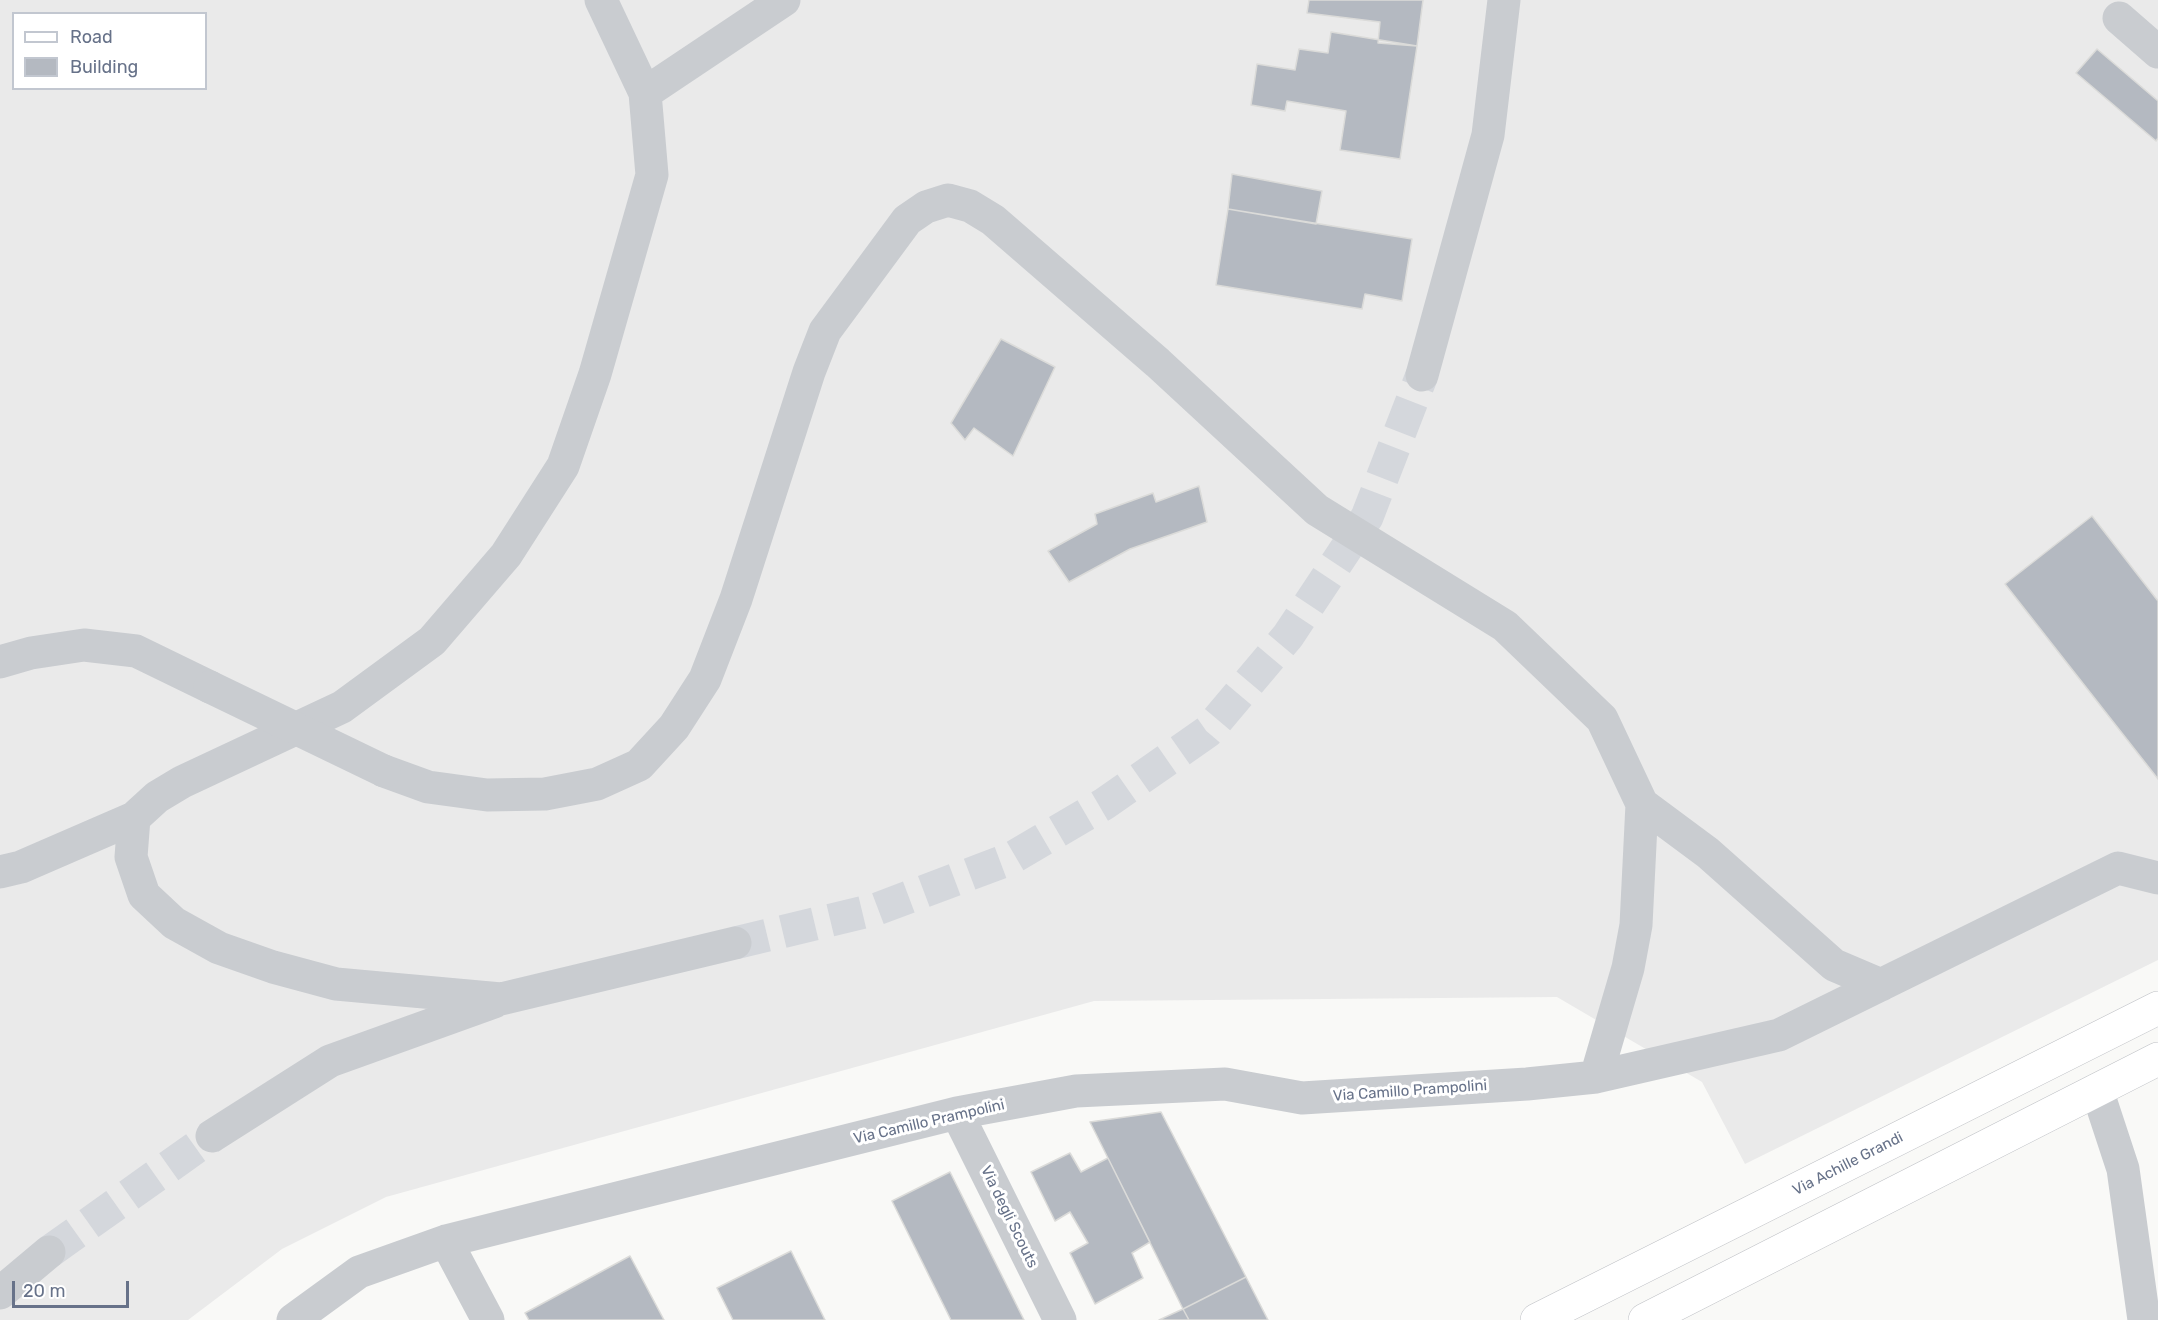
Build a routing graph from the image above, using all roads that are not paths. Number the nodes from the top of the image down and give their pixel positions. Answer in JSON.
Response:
{"nodes":[{"id":1,"x":601,"y":0,"type":"edge"},
{"id":2,"x":748,"y":0,"type":"edge"},
{"id":3,"x":784,"y":0,"type":"edge"},
{"id":4,"x":1504,"y":0,"type":"edge"},
{"id":5,"x":2119,"y":18,"type":"dead end"},
{"id":6,"x":710,"y":50,"type":"junction"},
{"id":7,"x":2158,"y":52,"type":"edge"},
{"id":8,"x":645,"y":93,"type":"junction"},
{"id":9,"x":1422,"y":375,"type":"tunnel mouth"},
{"id":10,"x":0,"y":662,"type":"edge"},
{"id":11,"x":1642,"y":804,"type":"junction"},
{"id":12,"x":134,"y":818,"type":"junction"},
{"id":13,"x":0,"y":872,"type":"edge"},
{"id":14,"x":2158,"y":878,"type":"edge"},
{"id":15,"x":735,"y":943,"type":"tunnel mouth"},
{"id":16,"x":1881,"y":985,"type":"junction"},
{"id":17,"x":501,"y":999,"type":"junction"},
{"id":18,"x":2158,"y":1008,"type":"edge"},
{"id":19,"x":2158,"y":1059,"type":"edge"},
{"id":20,"x":1596,"y":1077,"type":"junction"},
{"id":21,"x":2097,"y":1090,"type":"junction"},
{"id":22,"x":957,"y":1113,"type":"junction"},
{"id":23,"x":212,"y":1136,"type":"tunnel mouth"},
{"id":24,"x":446,"y":1241,"type":"junction"},
{"id":25,"x":49,"y":1252,"type":"tunnel mouth"},
{"id":26,"x":0,"y":1293,"type":"edge"},
{"id":27,"x":293,"y":1320,"type":"edge"},
{"id":28,"x":488,"y":1320,"type":"edge"},
{"id":29,"x":1060,"y":1320,"type":"edge"},
{"id":30,"x":1537,"y":1320,"type":"edge"},
{"id":31,"x":1645,"y":1320,"type":"edge"},
{"id":32,"x":2144,"y":1320,"type":"edge"}],
"edges":[{"from":1,"to":8,"type":"street"},
{"from":2,"to":6,"type":"street"},
{"from":3,"to":6,"type":"street"},
{"from":4,"to":9,"type":"street"},
{"from":5,"to":7,"type":"street"},
{"from":6,"to":8,"type":"street"},
{"from":8,"to":12,"type":"street"},
{"from":10,"to":11,"type":"street","bridge":true},
{"from":11,"to":16,"type":"street"},
{"from":11,"to":20,"type":"street"},
{"from":12,"to":13,"type":"street"},
{"from":12,"to":17,"type":"street"},
{"from":14,"to":16,"type":"street","name":"Via Camillo Prampolini"},
{"from":15,"to":17,"type":"street"},
{"from":16,"to":20,"type":"street","name":"Via Camillo Prampolini"},
{"from":17,"to":23,"type":"street"},
{"from":18,"to":30,"type":"main road","name":"Via Achille Grandi"},
{"from":19,"to":21,"type":"main road"},
{"from":20,"to":22,"type":"street","name":"Via Camillo Prampolini"},
{"from":21,"to":31,"type":"main road"},
{"from":21,"to":32,"type":"street"},
{"from":22,"to":24,"type":"street","name":"Via Camillo Prampolini"},
{"from":22,"to":29,"type":"street","name":"Via degli Scouts"},
{"from":24,"to":27,"type":"street","name":"Via Camillo Prampolini"},
{"from":24,"to":28,"type":"street"},
{"from":25,"to":26,"type":"street"}]}
